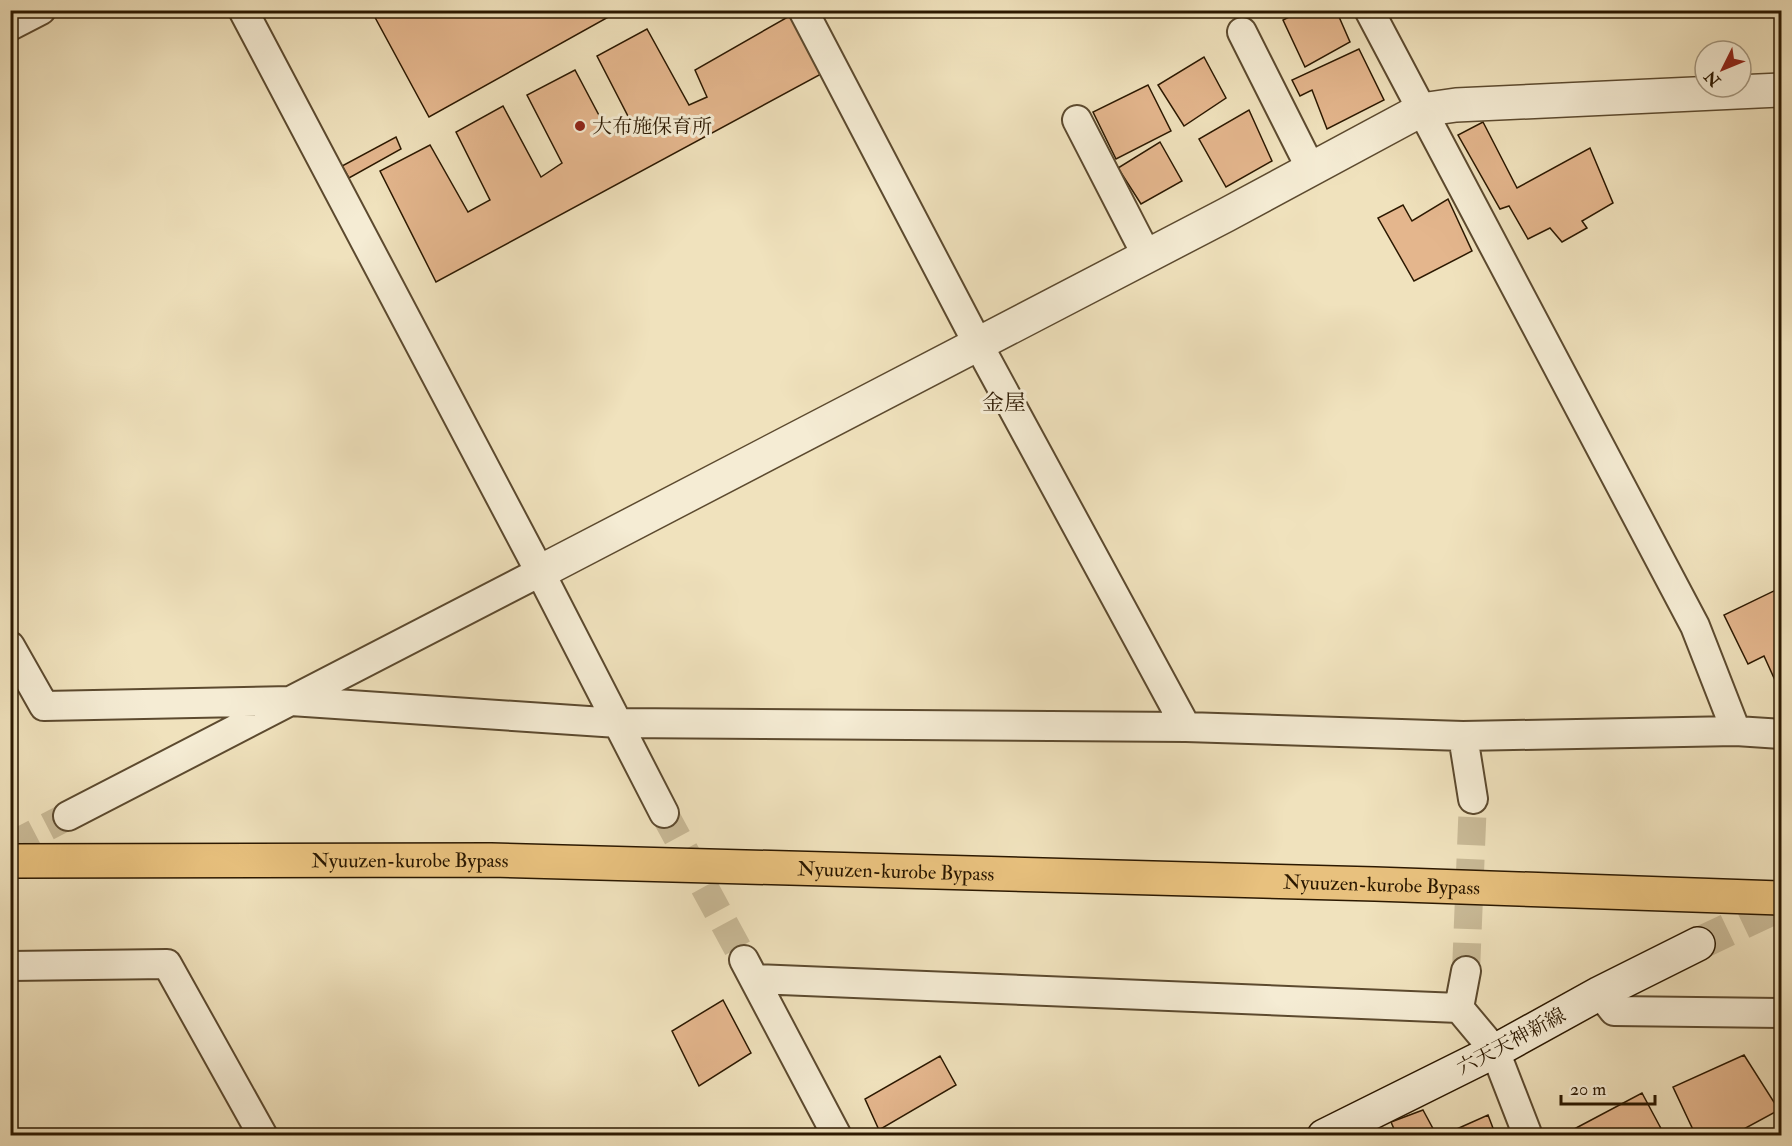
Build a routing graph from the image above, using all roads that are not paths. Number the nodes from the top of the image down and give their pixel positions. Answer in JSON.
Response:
{"nodes":[{"id":1,"x":41,"y":10,"type":"edge"},
{"id":2,"x":243,"y":10,"type":"edge"},
{"id":3,"x":803,"y":10,"type":"edge"},
{"id":4,"x":1368,"y":10,"type":"edge"},
{"id":5,"x":10,"y":26,"type":"edge"},
{"id":6,"x":1242,"y":32,"type":"dead end"},
{"id":7,"x":1782,"y":90,"type":"edge"},
{"id":8,"x":1421,"y":110,"type":"junction"},
{"id":9,"x":1077,"y":120,"type":"dead end"},
{"id":10,"x":1311,"y":169,"type":"junction"},
{"id":11,"x":1147,"y":256,"type":"junction"},
{"id":12,"x":978,"y":344,"type":"junction"},
{"id":13,"x":540,"y":572,"type":"junction"},
{"id":14,"x":10,"y":646,"type":"edge"},
{"id":15,"x":291,"y":701,"type":"junction"},
{"id":16,"x":618,"y":723,"type":"junction"},
{"id":17,"x":1186,"y":727,"type":"junction"},
{"id":18,"x":1736,"y":731,"type":"junction"},
{"id":19,"x":1782,"y":734,"type":"edge"},
{"id":20,"x":1463,"y":736,"type":"junction"},
{"id":21,"x":1473,"y":799,"type":"tunnel mouth"},
{"id":22,"x":664,"y":813,"type":"tunnel mouth"},
{"id":23,"x":68,"y":816,"type":"tunnel mouth"},
{"id":24,"x":10,"y":861,"type":"edge"},
{"id":25,"x":1782,"y":898,"type":"edge"},
{"id":26,"x":1698,"y":944,"type":"tunnel mouth"},
{"id":27,"x":10,"y":966,"type":"edge"},
{"id":28,"x":1466,"y":971,"type":"tunnel mouth"},
{"id":29,"x":1600,"y":993,"type":"junction"},
{"id":30,"x":1459,"y":1008,"type":"junction"},
{"id":31,"x":1782,"y":1013,"type":"edge"},
{"id":32,"x":1495,"y":1051,"type":"junction"},
{"id":33,"x":263,"y":1136,"type":"edge"},
{"id":34,"x":837,"y":1136,"type":"edge"},
{"id":35,"x":1324,"y":1136,"type":"edge"},
{"id":36,"x":1528,"y":1136,"type":"edge"}],
"edges":[{"from":1,"to":5,"type":"street"},
{"from":2,"to":13,"type":"street"},
{"from":3,"to":12,"type":"street"},
{"from":4,"to":8,"type":"street"},
{"from":6,"to":10,"type":"street"},
{"from":7,"to":8,"type":"street"},
{"from":8,"to":10,"type":"street"},
{"from":8,"to":18,"type":"street"},
{"from":9,"to":11,"type":"street"},
{"from":10,"to":11,"type":"street"},
{"from":11,"to":12,"type":"street"},
{"from":12,"to":13,"type":"street"},
{"from":12,"to":17,"type":"street"},
{"from":13,"to":15,"type":"street"},
{"from":13,"to":16,"type":"street"},
{"from":14,"to":15,"type":"street"},
{"from":15,"to":16,"type":"street"},
{"from":15,"to":23,"type":"street"},
{"from":16,"to":17,"type":"street"},
{"from":16,"to":22,"type":"street"},
{"from":17,"to":20,"type":"street"},
{"from":18,"to":19,"type":"street"},
{"from":18,"to":20,"type":"street"},
{"from":20,"to":21,"type":"street"},
{"from":24,"to":25,"type":"highway","name":"Nyuuzen-kurobe Bypass"},
{"from":26,"to":29,"type":"street","name":"六天天神新線"},
{"from":27,"to":33,"type":"street"},
{"from":28,"to":30,"type":"street"},
{"from":29,"to":31,"type":"street"},
{"from":29,"to":32,"type":"street","name":"六天天神新線"},
{"from":30,"to":32,"type":"street"},
{"from":30,"to":34,"type":"street"},
{"from":32,"to":35,"type":"street","name":"六天天神新線"},
{"from":32,"to":36,"type":"street"}]}
